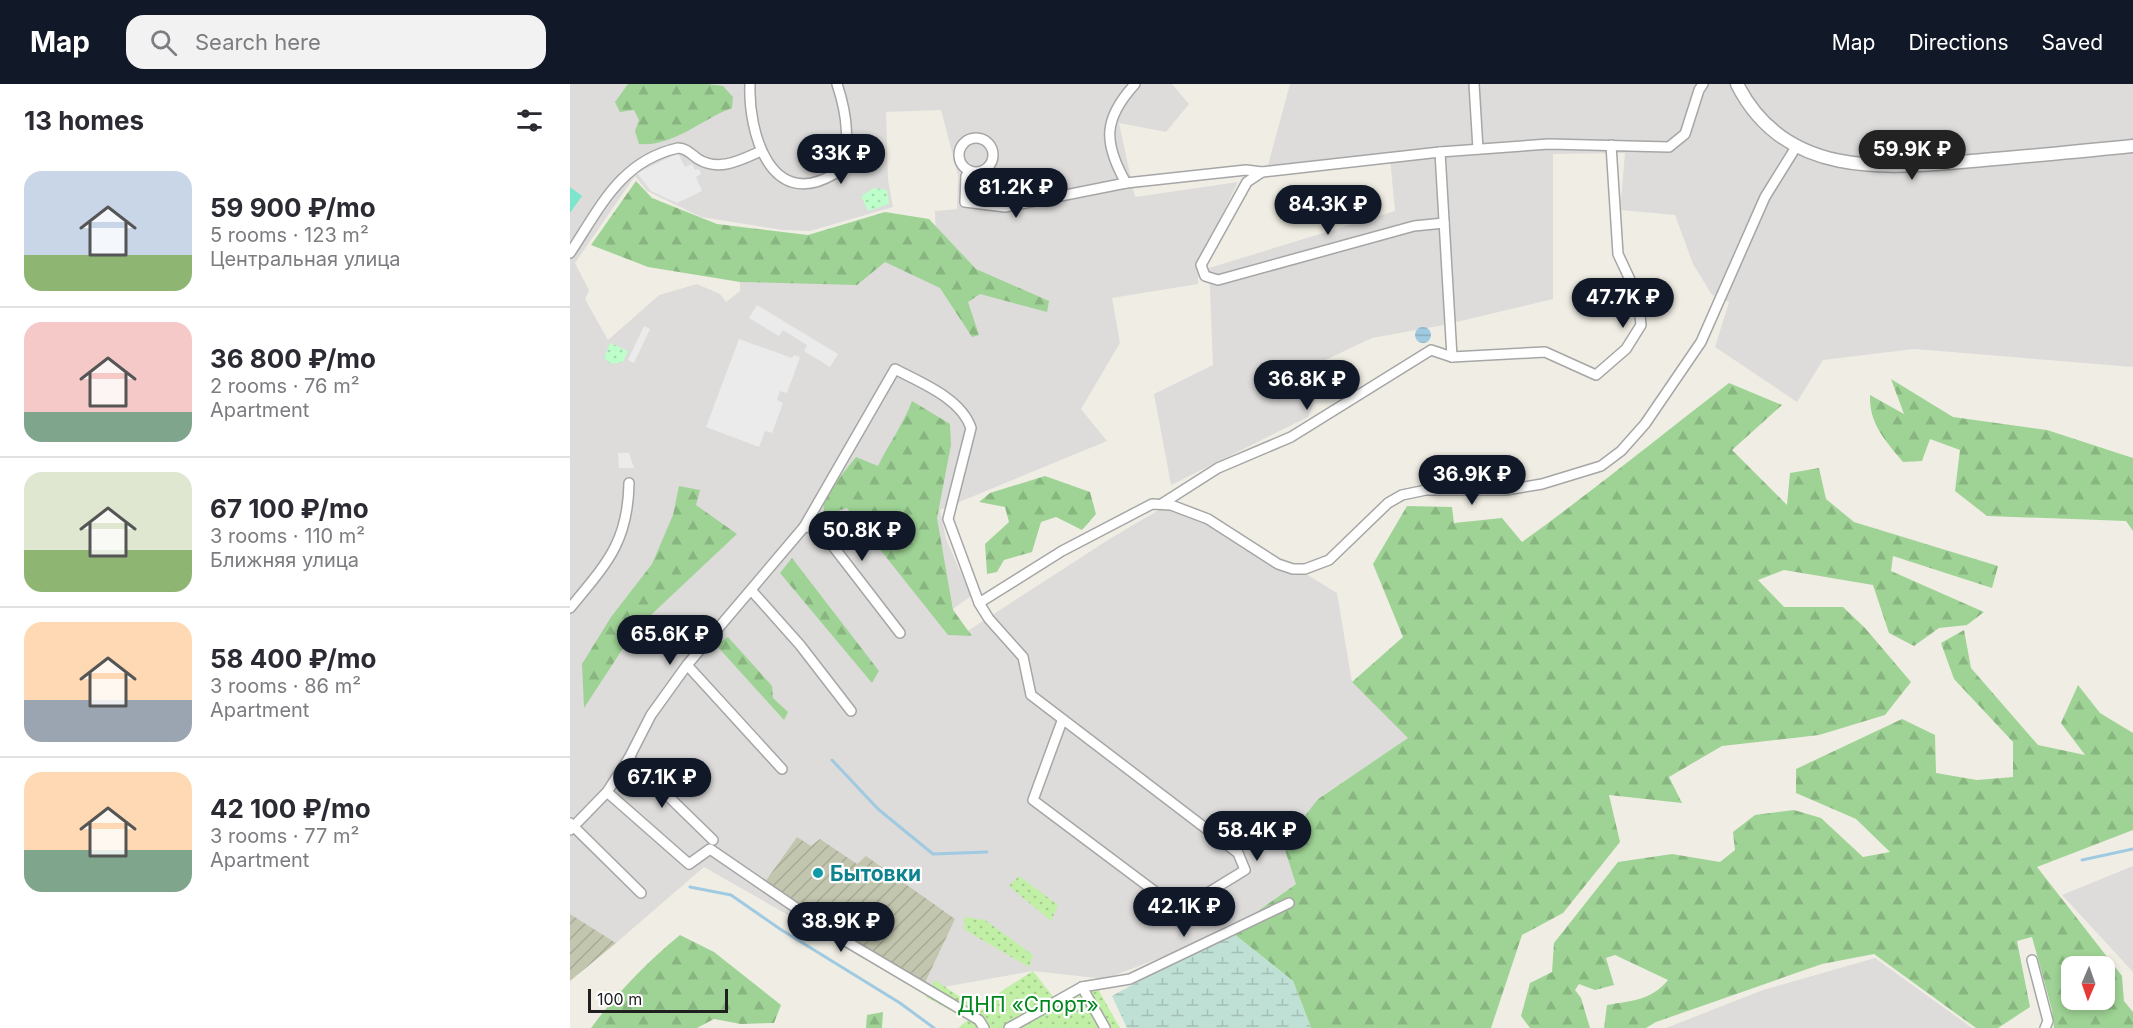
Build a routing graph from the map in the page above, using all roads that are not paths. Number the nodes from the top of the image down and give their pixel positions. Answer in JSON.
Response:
{"nodes":[{"id":1,"x":750,"y":84,"type":"edge"},
{"id":2,"x":837,"y":84,"type":"edge"},
{"id":3,"x":1135,"y":84,"type":"edge"},
{"id":4,"x":1474,"y":84,"type":"edge"},
{"id":5,"x":1703,"y":84,"type":"edge"},
{"id":6,"x":1737,"y":84,"type":"edge"},
{"id":7,"x":1611,"y":145,"type":"junction"},
{"id":8,"x":2133,"y":146,"type":"edge"},
{"id":9,"x":1796,"y":147,"type":"junction"},
{"id":10,"x":1478,"y":149,"type":"junction"},
{"id":11,"x":761,"y":151,"type":"junction"},
{"id":12,"x":1440,"y":152,"type":"junction"},
{"id":13,"x":970,"y":171,"type":"dead end"},
{"id":14,"x":1262,"y":172,"type":"junction"},
{"id":15,"x":1126,"y":183,"type":"junction"},
{"id":16,"x":1444,"y":223,"type":"junction"},
{"id":17,"x":570,"y":253,"type":"edge"},
{"id":18,"x":1452,"y":357,"type":"junction"},
{"id":19,"x":629,"y":483,"type":"dead end"},
{"id":20,"x":1163,"y":503,"type":"junction"},
{"id":21,"x":804,"y":526,"type":"junction"},
{"id":22,"x":751,"y":590,"type":"junction"},
{"id":23,"x":979,"y":603,"type":"junction"},
{"id":24,"x":570,"y":608,"type":"edge"},
{"id":25,"x":900,"y":633,"type":"dead end"},
{"id":26,"x":687,"y":665,"type":"junction"},
{"id":27,"x":850,"y":711,"type":"dead end"},
{"id":28,"x":1062,"y":721,"type":"junction"},
{"id":29,"x":630,"y":758,"type":"junction"},
{"id":30,"x":782,"y":768,"type":"dead end"},
{"id":31,"x":607,"y":792,"type":"junction"},
{"id":32,"x":571,"y":826,"type":"edge"},
{"id":33,"x":713,"y":840,"type":"dead end"},
{"id":34,"x":641,"y":893,"type":"dead end"},
{"id":35,"x":1289,"y":903,"type":"dead end"},
{"id":36,"x":2032,"y":960,"type":"dead end"},
{"id":37,"x":1082,"y":987,"type":"junction"},
{"id":38,"x":984,"y":1028,"type":"edge"},
{"id":39,"x":1009,"y":1028,"type":"edge"},
{"id":40,"x":1105,"y":1028,"type":"edge"},
{"id":41,"x":2045,"y":1028,"type":"edge"}],
"edges":[{"from":1,"to":11,"type":"street"},
{"from":2,"to":11,"type":"street"},
{"from":3,"to":15,"type":"street"},
{"from":4,"to":10,"type":"street"},
{"from":5,"to":7,"type":"street"},
{"from":6,"to":9,"type":"street"},
{"from":7,"to":10,"type":"street"},
{"from":7,"to":18,"type":"street"},
{"from":8,"to":9,"type":"street"},
{"from":9,"to":20,"type":"street"},
{"from":10,"to":12,"type":"street"},
{"from":11,"to":17,"type":"street"},
{"from":12,"to":14,"type":"street"},
{"from":12,"to":16,"type":"street"},
{"from":13,"to":15,"type":"street"},
{"from":14,"to":15,"type":"street"},
{"from":14,"to":16,"type":"street"},
{"from":16,"to":18,"type":"street"},
{"from":18,"to":20,"type":"street"},
{"from":19,"to":24,"type":"street"},
{"from":20,"to":23,"type":"street"},
{"from":21,"to":22,"type":"street"},
{"from":21,"to":23,"type":"street"},
{"from":21,"to":25,"type":"street"},
{"from":22,"to":26,"type":"street"},
{"from":22,"to":27,"type":"street"},
{"from":23,"to":28,"type":"street"},
{"from":26,"to":29,"type":"street"},
{"from":26,"to":30,"type":"street"},
{"from":28,"to":28,"type":"street"},
{"from":29,"to":31,"type":"street"},
{"from":29,"to":33,"type":"street"},
{"from":31,"to":32,"type":"street"},
{"from":31,"to":38,"type":"street"},
{"from":32,"to":34,"type":"street"},
{"from":35,"to":37,"type":"street"},
{"from":36,"to":41,"type":"street"},
{"from":37,"to":39,"type":"street"},
{"from":37,"to":40,"type":"street"}]}
